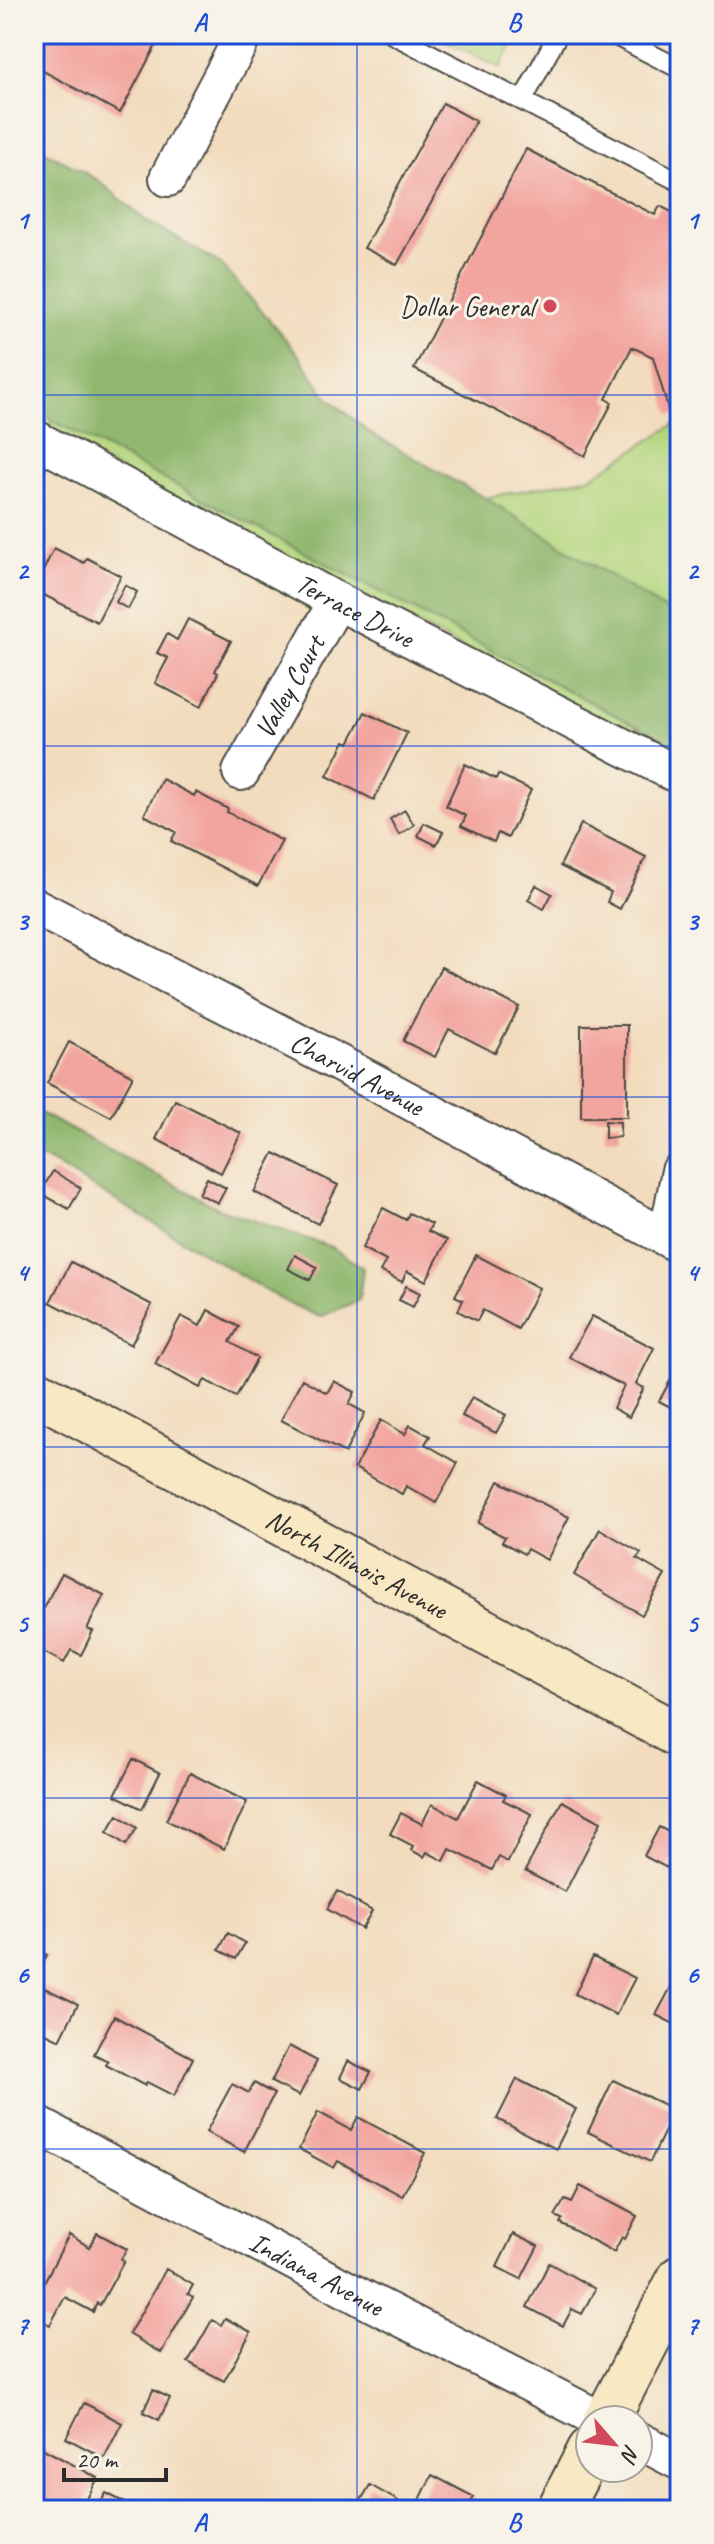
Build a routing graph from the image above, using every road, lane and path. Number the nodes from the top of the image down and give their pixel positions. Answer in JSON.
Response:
{"nodes":[{"id":1,"x":244,"y":34,"type":"edge"},
{"id":2,"x":392,"y":34,"type":"edge"},
{"id":3,"x":558,"y":34,"type":"edge"},
{"id":4,"x":612,"y":34,"type":"edge"},
{"id":5,"x":680,"y":69,"type":"edge"},
{"id":6,"x":523,"y":100,"type":"junction"},
{"id":7,"x":168,"y":178,"type":"dead end"},
{"id":8,"x":680,"y":182,"type":"edge"},
{"id":9,"x":34,"y":438,"type":"edge"},
{"id":10,"x":337,"y":601,"type":"junction"},
{"id":11,"x":241,"y":772,"type":"dead end"},
{"id":12,"x":680,"y":776,"type":"edge"},
{"id":13,"x":34,"y":906,"type":"edge"},
{"id":14,"x":680,"y":1171,"type":"edge"},
{"id":15,"x":674,"y":1241,"type":"edge"},
{"id":16,"x":34,"y":1391,"type":"edge"},
{"id":17,"x":680,"y":1736,"type":"edge"},
{"id":18,"x":34,"y":2123,"type":"edge"},
{"id":19,"x":680,"y":2278,"type":"edge"},
{"id":20,"x":612,"y":2404,"type":"edge"},
{"id":21,"x":574,"y":2405,"type":"edge"},
{"id":22,"x":654,"y":2448,"type":"edge"},
{"id":23,"x":680,"y":2462,"type":"edge"},
{"id":24,"x":574,"y":2481,"type":"edge"},
{"id":25,"x":559,"y":2510,"type":"edge"}],
"edges":[{"from":1,"to":7,"type":"street"},
{"from":2,"to":6,"type":"lane"},
{"from":3,"to":6,"type":"lane"},
{"from":4,"to":5,"type":"lane"},
{"from":6,"to":8,"type":"lane"},
{"from":9,"to":10,"type":"street","name":"Terrace Drive"},
{"from":10,"to":11,"type":"street","name":"Valley Court"},
{"from":10,"to":12,"type":"street","name":"Terrace Drive"},
{"from":13,"to":15,"type":"street","name":"Charvid Avenue"},
{"from":14,"to":15,"type":"street"},
{"from":16,"to":17,"type":"street","name":"North Illinois Avenue"},
{"from":18,"to":21,"type":"street","name":"Indiana Avenue"},
{"from":19,"to":20,"type":"street"},
{"from":22,"to":23,"type":"street"},
{"from":24,"to":25,"type":"street"}]}
